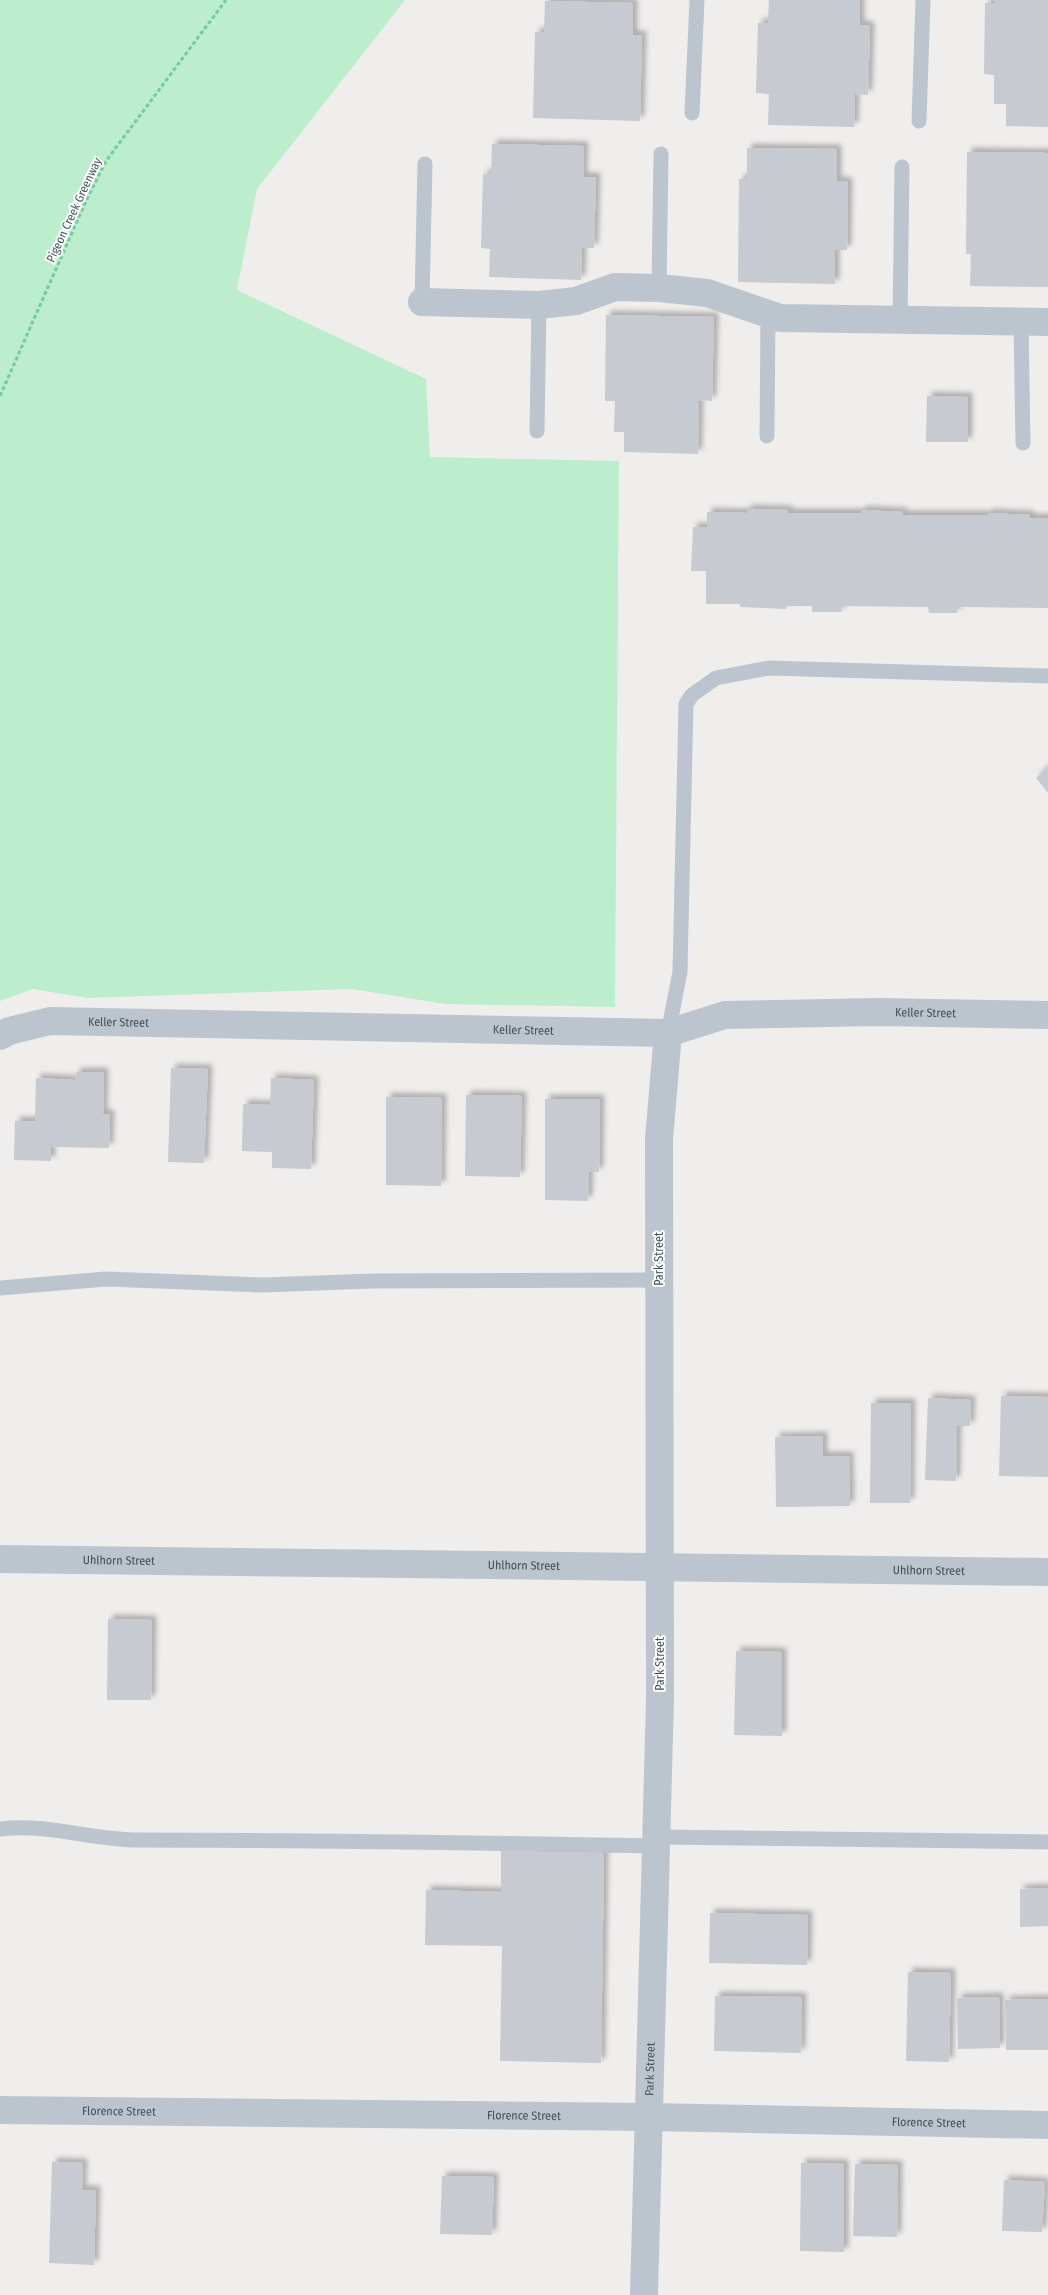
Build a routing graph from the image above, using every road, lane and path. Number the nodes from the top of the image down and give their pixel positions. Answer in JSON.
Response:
{"nodes":[{"id":1,"x":226,"y":0,"type":"edge"},
{"id":2,"x":697,"y":0,"type":"edge"},
{"id":3,"x":923,"y":0,"type":"edge"},
{"id":4,"x":692,"y":114,"type":"dead end"},
{"id":5,"x":919,"y":121,"type":"dead end"},
{"id":6,"x":661,"y":154,"type":"dead end"},
{"id":7,"x":425,"y":164,"type":"dead end"},
{"id":8,"x":902,"y":167,"type":"dead end"},
{"id":9,"x":660,"y":288,"type":"junction"},
{"id":10,"x":422,"y":302,"type":"joint"},
{"id":11,"x":539,"y":305,"type":"junction"},
{"id":12,"x":768,"y":314,"type":"junction"},
{"id":13,"x":900,"y":320,"type":"junction"},
{"id":14,"x":1048,"y":322,"type":"edge"},
{"id":15,"x":1021,"y":323,"type":"junction"},
{"id":16,"x":0,"y":396,"type":"edge"},
{"id":17,"x":537,"y":431,"type":"dead end"},
{"id":18,"x":767,"y":436,"type":"dead end"},
{"id":19,"x":1023,"y":443,"type":"dead end"},
{"id":20,"x":1048,"y":676,"type":"edge"},
{"id":21,"x":1048,"y":1015,"type":"edge"},
{"id":22,"x":668,"y":1033,"type":"junction"},
{"id":23,"x":0,"y":1036,"type":"edge"},
{"id":24,"x":659,"y":1280,"type":"junction"},
{"id":25,"x":0,"y":1288,"type":"edge"},
{"id":26,"x":0,"y":1559,"type":"edge"},
{"id":27,"x":660,"y":1566,"type":"junction"},
{"id":28,"x":1048,"y":1572,"type":"edge"},
{"id":29,"x":0,"y":1829,"type":"edge"},
{"id":30,"x":657,"y":1841,"type":"junction"},
{"id":31,"x":1048,"y":1842,"type":"edge"},
{"id":32,"x":0,"y":2110,"type":"edge"},
{"id":33,"x":650,"y":2117,"type":"junction"},
{"id":34,"x":1048,"y":2125,"type":"edge"},
{"id":35,"x":644,"y":2295,"type":"edge"}],
"edges":[{"from":1,"to":16,"type":"path","name":"Pigeon Creek Greenway"},
{"from":2,"to":4,"type":"lane"},
{"from":3,"to":5,"type":"lane"},
{"from":6,"to":9,"type":"lane"},
{"from":7,"to":10,"type":"lane"},
{"from":8,"to":13,"type":"lane"},
{"from":9,"to":11,"type":"street"},
{"from":9,"to":12,"type":"street"},
{"from":10,"to":11,"type":"street"},
{"from":11,"to":17,"type":"lane"},
{"from":12,"to":13,"type":"street"},
{"from":12,"to":18,"type":"lane"},
{"from":13,"to":15,"type":"street"},
{"from":14,"to":15,"type":"street"},
{"from":15,"to":19,"type":"lane"},
{"from":20,"to":22,"type":"lane"},
{"from":21,"to":22,"type":"street","name":"Keller Street"},
{"from":22,"to":23,"type":"street","name":"Keller Street"},
{"from":22,"to":24,"type":"street","name":"Park Street"},
{"from":24,"to":25,"type":"lane"},
{"from":24,"to":27,"type":"street","name":"Park Street"},
{"from":26,"to":27,"type":"street","name":"Uhlhorn Street"},
{"from":27,"to":28,"type":"street","name":"Uhlhorn Street"},
{"from":27,"to":30,"type":"street","name":"Park Street"},
{"from":29,"to":30,"type":"lane"},
{"from":30,"to":31,"type":"lane"},
{"from":30,"to":33,"type":"street","name":"Park Street"},
{"from":32,"to":33,"type":"street","name":"Florence Street"},
{"from":33,"to":34,"type":"street","name":"Florence Street"},
{"from":33,"to":35,"type":"street","name":"Park Street"}]}
